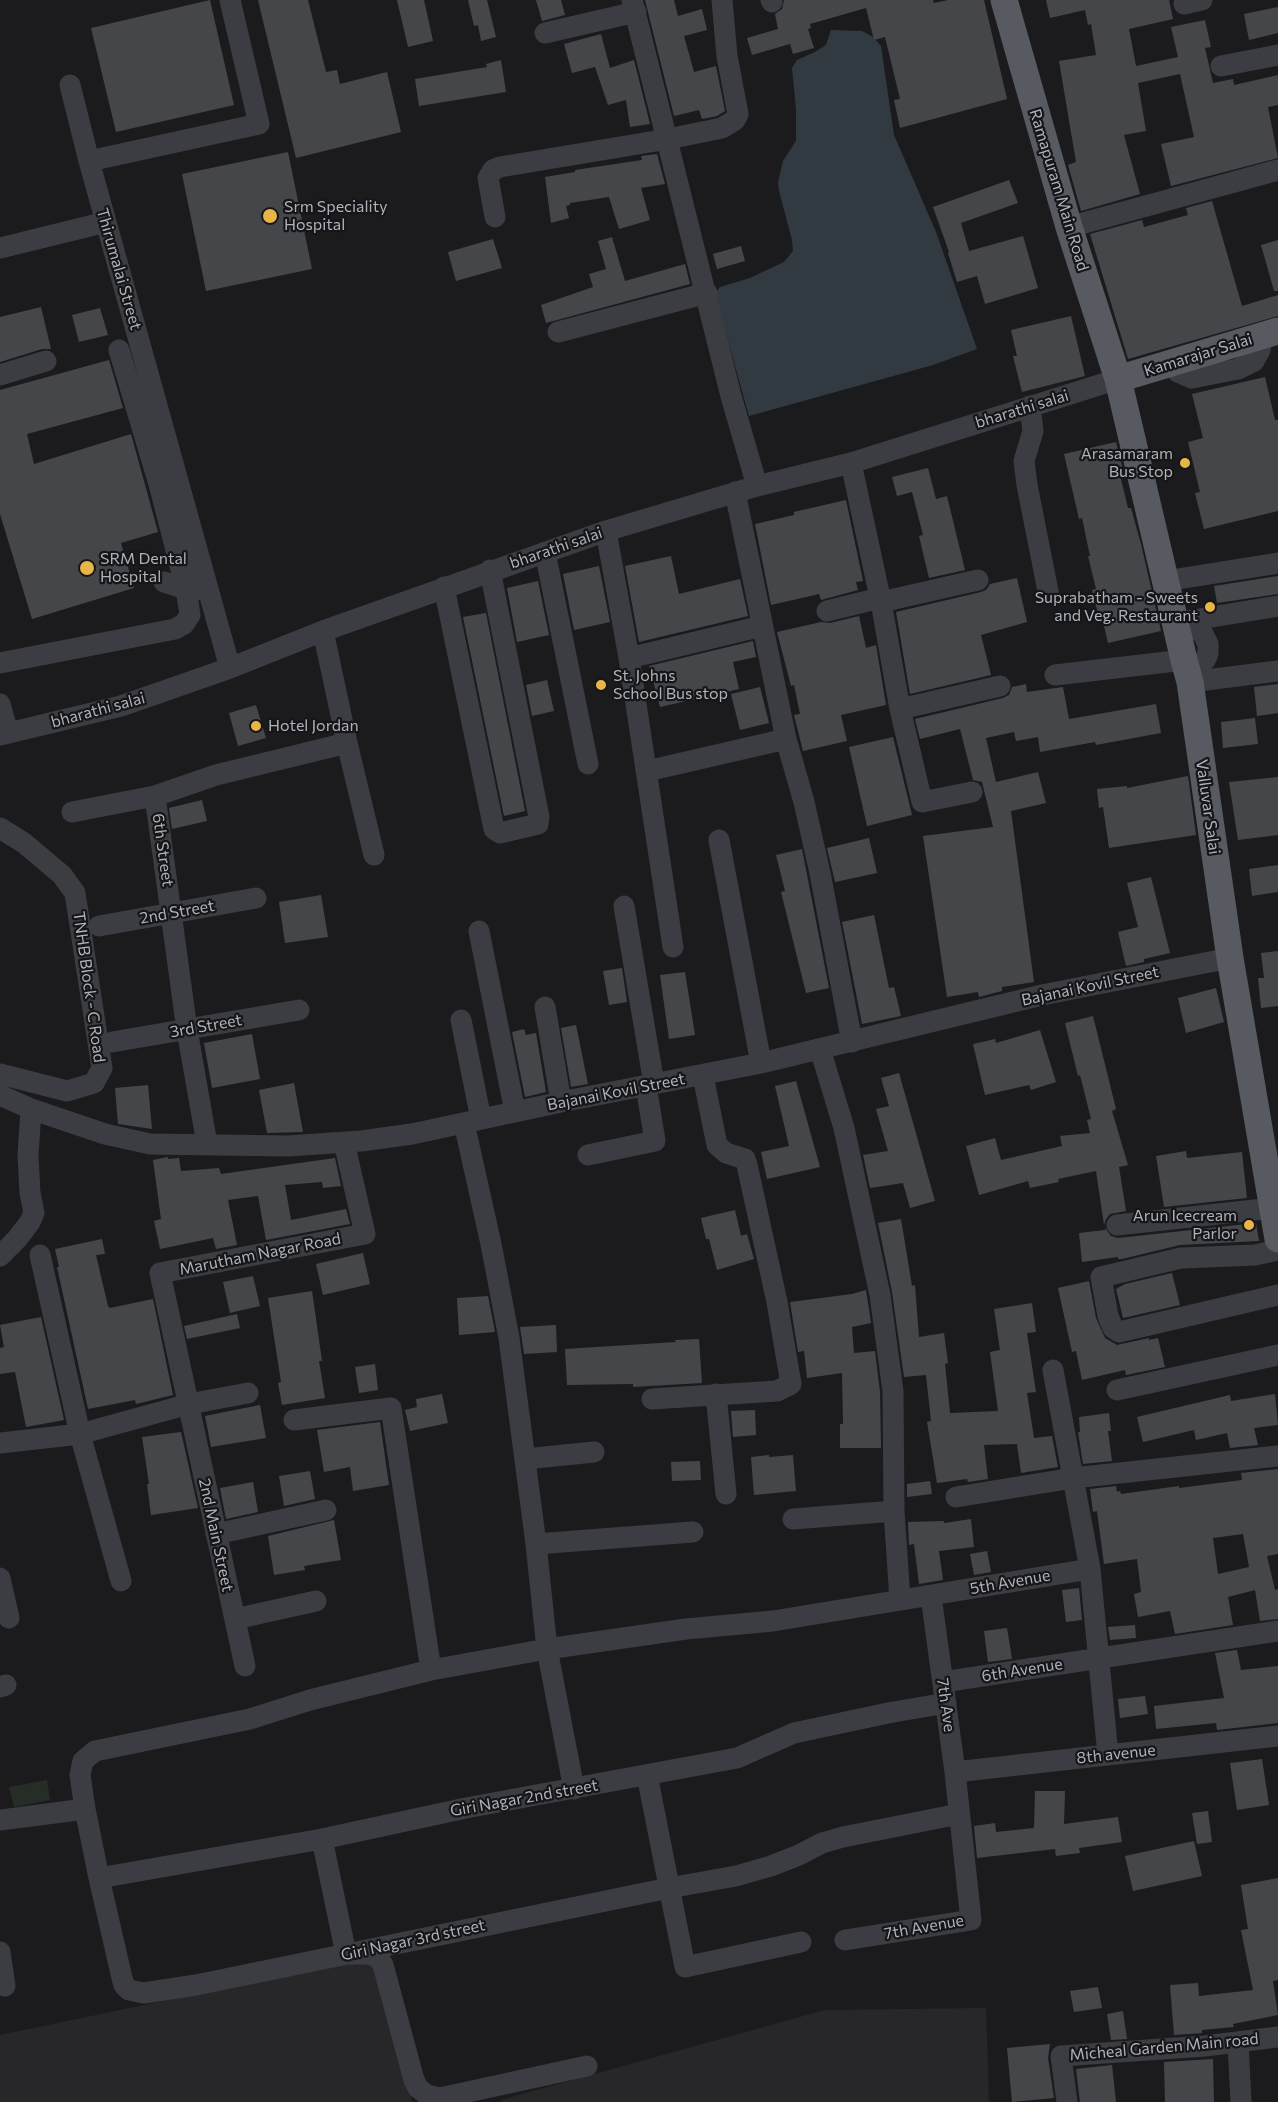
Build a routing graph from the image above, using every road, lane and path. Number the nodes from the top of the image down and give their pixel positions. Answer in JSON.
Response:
{"nodes":[{"id":1,"x":230,"y":0,"type":"edge"},
{"id":2,"x":722,"y":0,"type":"edge"},
{"id":3,"x":1004,"y":0,"type":"edge"},
{"id":4,"x":634,"y":6,"type":"edge"},
{"id":5,"x":545,"y":33,"type":"dead end"},
{"id":6,"x":1278,"y":55,"type":"edge"},
{"id":7,"x":1221,"y":66,"type":"dead end"},
{"id":8,"x":70,"y":85,"type":"dead end"},
{"id":9,"x":668,"y":139,"type":"junction"},
{"id":10,"x":89,"y":161,"type":"junction"},
{"id":11,"x":1278,"y":170,"type":"edge"},
{"id":12,"x":495,"y":218,"type":"dead end"},
{"id":13,"x":106,"y":222,"type":"junction"},
{"id":14,"x":1069,"y":227,"type":"junction"},
{"id":15,"x":0,"y":248,"type":"edge"},
{"id":16,"x":707,"y":293,"type":"junction"},
{"id":17,"x":558,"y":332,"type":"dead end"},
{"id":18,"x":1270,"y":333,"type":"edge"},
{"id":19,"x":119,"y":350,"type":"dead end"},
{"id":20,"x":46,"y":361,"type":"dead end"},
{"id":21,"x":0,"y":375,"type":"edge"},
{"id":22,"x":1118,"y":379,"type":"junction"},
{"id":23,"x":1030,"y":406,"type":"junction"},
{"id":24,"x":851,"y":463,"type":"junction"},
{"id":25,"x":757,"y":486,"type":"junction"},
{"id":26,"x":735,"y":492,"type":"junction"},
{"id":27,"x":606,"y":531,"type":"junction"},
{"id":28,"x":545,"y":552,"type":"junction"},
{"id":29,"x":1278,"y":563,"type":"edge"},
{"id":30,"x":490,"y":570,"type":"junction"},
{"id":31,"x":978,"y":580,"type":"dead end"},
{"id":32,"x":1166,"y":581,"type":"junction"},
{"id":33,"x":164,"y":582,"type":"dead end"},
{"id":34,"x":444,"y":587,"type":"junction"},
{"id":35,"x":208,"y":588,"type":"junction"},
{"id":36,"x":186,"y":589,"type":"junction"},
{"id":37,"x":1048,"y":591,"type":"dead end"},
{"id":38,"x":881,"y":600,"type":"junction"},
{"id":39,"x":1278,"y":606,"type":"edge"},
{"id":40,"x":826,"y":611,"type":"dead end"},
{"id":41,"x":1175,"y":625,"type":"junction"},
{"id":42,"x":762,"y":626,"type":"junction"},
{"id":43,"x":322,"y":631,"type":"junction"},
{"id":44,"x":629,"y":658,"type":"junction"},
{"id":45,"x":0,"y":663,"type":"edge"},
{"id":46,"x":230,"y":668,"type":"junction"},
{"id":47,"x":1187,"y":671,"type":"junction"},
{"id":48,"x":1278,"y":671,"type":"edge"},
{"id":49,"x":1055,"y":675,"type":"dead end"},
{"id":50,"x":1000,"y":687,"type":"dead end"},
{"id":51,"x":0,"y":704,"type":"edge"},
{"id":52,"x":900,"y":710,"type":"junction"},
{"id":53,"x":4,"y":734,"type":"edge"},
{"id":54,"x":786,"y":739,"type":"junction"},
{"id":55,"x":347,"y":743,"type":"junction"},
{"id":56,"x":588,"y":764,"type":"dead end"},
{"id":57,"x":647,"y":771,"type":"junction"},
{"id":58,"x":972,"y":792,"type":"dead end"},
{"id":59,"x":155,"y":796,"type":"junction"},
{"id":60,"x":72,"y":812,"type":"dead end"},
{"id":61,"x":0,"y":828,"type":"edge"},
{"id":62,"x":719,"y":840,"type":"dead end"},
{"id":63,"x":374,"y":855,"type":"dead end"},
{"id":64,"x":256,"y":898,"type":"dead end"},
{"id":65,"x":624,"y":906,"type":"dead end"},
{"id":66,"x":171,"y":913,"type":"junction"},
{"id":67,"x":99,"y":926,"type":"dead end"},
{"id":68,"x":479,"y":931,"type":"dead end"},
{"id":69,"x":673,"y":947,"type":"dead end"},
{"id":70,"x":1230,"y":958,"type":"junction"},
{"id":71,"x":545,"y":1007,"type":"dead end"},
{"id":72,"x":299,"y":1010,"type":"dead end"},
{"id":73,"x":462,"y":1020,"type":"dead end"},
{"id":74,"x":187,"y":1030,"type":"junction"},
{"id":75,"x":112,"y":1042,"type":"dead end"},
{"id":76,"x":852,"y":1042,"type":"junction"},
{"id":77,"x":820,"y":1049,"type":"junction"},
{"id":78,"x":761,"y":1064,"type":"junction"},
{"id":79,"x":0,"y":1074,"type":"edge"},
{"id":80,"x":703,"y":1076,"type":"junction"},
{"id":81,"x":650,"y":1085,"type":"junction"},
{"id":82,"x":0,"y":1095,"type":"edge"},
{"id":83,"x":561,"y":1102,"type":"junction"},
{"id":84,"x":31,"y":1109,"type":"junction"},
{"id":85,"x":515,"y":1112,"type":"junction"},
{"id":86,"x":472,"y":1121,"type":"junction"},
{"id":87,"x":345,"y":1142,"type":"junction"},
{"id":88,"x":207,"y":1144,"type":"junction"},
{"id":89,"x":588,"y":1155,"type":"dead end"},
{"id":90,"x":1276,"y":1222,"type":"edge"},
{"id":91,"x":1118,"y":1225,"type":"dead end"},
{"id":92,"x":1278,"y":1250,"type":"edge"},
{"id":93,"x":40,"y":1255,"type":"dead end"},
{"id":94,"x":0,"y":1256,"type":"edge"},
{"id":95,"x":1278,"y":1295,"type":"edge"},
{"id":96,"x":1278,"y":1355,"type":"edge"},
{"id":97,"x":1053,"y":1370,"type":"dead end"},
{"id":98,"x":1117,"y":1390,"type":"dead end"},
{"id":99,"x":248,"y":1393,"type":"dead end"},
{"id":100,"x":716,"y":1394,"type":"junction"},
{"id":101,"x":652,"y":1399,"type":"dead end"},
{"id":102,"x":189,"y":1404,"type":"junction"},
{"id":103,"x":294,"y":1420,"type":"dead end"},
{"id":104,"x":80,"y":1434,"type":"junction"},
{"id":105,"x":0,"y":1443,"type":"edge"},
{"id":106,"x":594,"y":1452,"type":"dead end"},
{"id":107,"x":1278,"y":1456,"type":"edge"},
{"id":108,"x":525,"y":1459,"type":"junction"},
{"id":109,"x":1073,"y":1478,"type":"junction"},
{"id":110,"x":726,"y":1494,"type":"dead end"},
{"id":111,"x":956,"y":1497,"type":"dead end"},
{"id":112,"x":326,"y":1510,"type":"dead end"},
{"id":113,"x":894,"y":1510,"type":"junction"},
{"id":114,"x":793,"y":1519,"type":"dead end"},
{"id":115,"x":693,"y":1532,"type":"dead end"},
{"id":116,"x":216,"y":1534,"type":"junction"},
{"id":117,"x":536,"y":1544,"type":"junction"},
{"id":118,"x":1090,"y":1569,"type":"junction"},
{"id":119,"x":0,"y":1578,"type":"edge"},
{"id":120,"x":121,"y":1581,"type":"dead end"},
{"id":121,"x":931,"y":1596,"type":"junction"},
{"id":122,"x":900,"y":1600,"type":"junction"},
{"id":123,"x":316,"y":1601,"type":"dead end"},
{"id":124,"x":9,"y":1618,"type":"dead end"},
{"id":125,"x":234,"y":1619,"type":"junction"},
{"id":126,"x":1278,"y":1631,"type":"edge"},
{"id":127,"x":547,"y":1648,"type":"junction"},
{"id":128,"x":1100,"y":1657,"type":"junction"},
{"id":129,"x":245,"y":1666,"type":"dead end"},
{"id":130,"x":431,"y":1670,"type":"junction"},
{"id":131,"x":943,"y":1682,"type":"junction"},
{"id":132,"x":946,"y":1703,"type":"junction"},
{"id":133,"x":1278,"y":1737,"type":"edge"},
{"id":134,"x":1108,"y":1755,"type":"junction"},
{"id":135,"x":955,"y":1772,"type":"junction"},
{"id":136,"x":648,"y":1775,"type":"junction"},
{"id":137,"x":574,"y":1789,"type":"junction"},
{"id":138,"x":85,"y":1809,"type":"junction"},
{"id":139,"x":959,"y":1814,"type":"junction"},
{"id":140,"x":0,"y":1820,"type":"edge"},
{"id":141,"x":322,"y":1839,"type":"junction"},
{"id":142,"x":99,"y":1878,"type":"junction"},
{"id":143,"x":669,"y":1888,"type":"junction"},
{"id":144,"x":845,"y":1940,"type":"dead end"},
{"id":145,"x":801,"y":1942,"type":"dead end"},
{"id":146,"x":0,"y":1952,"type":"edge"},
{"id":147,"x":346,"y":1954,"type":"junction"},
{"id":148,"x":5,"y":1986,"type":"dead end"},
{"id":149,"x":1278,"y":2037,"type":"edge"},
{"id":150,"x":1238,"y":2042,"type":"junction"},
{"id":151,"x":587,"y":2066,"type":"dead end"},
{"id":152,"x":1067,"y":2102,"type":"edge"},
{"id":153,"x":1241,"y":2102,"type":"edge"}],
"edges":[{"from":1,"to":10,"type":"street"},
{"from":2,"to":9,"type":"street"},
{"from":3,"to":14,"type":"main road","name":"Ramapuram Main Road"},
{"from":4,"to":5,"type":"street"},
{"from":4,"to":9,"type":"street"},
{"from":6,"to":7,"type":"street"},
{"from":8,"to":10,"type":"street","name":"Thirumalai Street"},
{"from":9,"to":12,"type":"street"},
{"from":9,"to":16,"type":"street"},
{"from":10,"to":13,"type":"street","name":"Thirumalai Street"},
{"from":11,"to":14,"type":"street"},
{"from":13,"to":15,"type":"street"},
{"from":13,"to":35,"type":"street","name":"Thirumalai Street"},
{"from":14,"to":22,"type":"main road","name":"Ramapuram Main Road"},
{"from":16,"to":17,"type":"street"},
{"from":16,"to":25,"type":"street"},
{"from":18,"to":22,"type":"main road","name":"Kamarajar Salai"},
{"from":19,"to":36,"type":"street"},
{"from":20,"to":21,"type":"street"},
{"from":22,"to":23,"type":"street","name":"bharathi salai"},
{"from":22,"to":32,"type":"main road","name":"Valluvar Salai"},
{"from":23,"to":24,"type":"street","name":"bharathi salai"},
{"from":23,"to":37,"type":"street"},
{"from":24,"to":25,"type":"street","name":"bharathi salai"},
{"from":24,"to":38,"type":"street"},
{"from":25,"to":26,"type":"street","name":"bharathi salai"},
{"from":26,"to":27,"type":"street","name":"bharathi salai"},
{"from":26,"to":42,"type":"street"},
{"from":27,"to":28,"type":"street","name":"bharathi salai"},
{"from":27,"to":44,"type":"street"},
{"from":28,"to":30,"type":"street","name":"bharathi salai"},
{"from":28,"to":56,"type":"street"},
{"from":29,"to":32,"type":"street"},
{"from":30,"to":34,"type":"street","name":"bharathi salai"},
{"from":30,"to":34,"type":"street"},
{"from":31,"to":38,"type":"street"},
{"from":32,"to":41,"type":"main road","name":"Valluvar Salai"},
{"from":33,"to":36,"type":"street"},
{"from":34,"to":43,"type":"street","name":"bharathi salai"},
{"from":35,"to":36,"type":"street"},
{"from":35,"to":46,"type":"street","name":"Thirumalai Street"},
{"from":36,"to":45,"type":"street"},
{"from":38,"to":40,"type":"street"},
{"from":38,"to":52,"type":"street"},
{"from":39,"to":41,"type":"street"},
{"from":41,"to":47,"type":"main road","name":"Valluvar Salai"},
{"from":42,"to":44,"type":"street"},
{"from":42,"to":54,"type":"street"},
{"from":43,"to":46,"type":"street","name":"bharathi salai"},
{"from":43,"to":55,"type":"street"},
{"from":44,"to":57,"type":"street"},
{"from":46,"to":53,"type":"street","name":"bharathi salai"},
{"from":47,"to":48,"type":"street"},
{"from":47,"to":49,"type":"street"},
{"from":47,"to":70,"type":"main road","name":"Valluvar Salai"},
{"from":50,"to":52,"type":"street"},
{"from":51,"to":53,"type":"street"},
{"from":52,"to":58,"type":"street"},
{"from":54,"to":57,"type":"street"},
{"from":54,"to":76,"type":"street"},
{"from":55,"to":59,"type":"street","name":"6th Street"},
{"from":55,"to":63,"type":"street"},
{"from":57,"to":69,"type":"street"},
{"from":59,"to":60,"type":"street"},
{"from":59,"to":66,"type":"street","name":"6th Street"},
{"from":61,"to":79,"type":"street","name":"TNHB Block - C Road"},
{"from":62,"to":78,"type":"street"},
{"from":64,"to":66,"type":"street","name":"2nd Street"},
{"from":65,"to":81,"type":"street"},
{"from":66,"to":67,"type":"street","name":"2nd Street"},
{"from":66,"to":74,"type":"street","name":"6th Street"},
{"from":68,"to":85,"type":"street"},
{"from":70,"to":76,"type":"street","name":"Bajanai Kovil Street"},
{"from":70,"to":90,"type":"main road","name":"Valluvar Salai"},
{"from":71,"to":83,"type":"street"},
{"from":72,"to":74,"type":"street","name":"3rd Street"},
{"from":73,"to":86,"type":"street"},
{"from":74,"to":75,"type":"street","name":"3rd Street"},
{"from":74,"to":88,"type":"street","name":"6th Street"},
{"from":76,"to":77,"type":"street","name":"Bajanai Kovil Street"},
{"from":77,"to":78,"type":"street","name":"Bajanai Kovil Street"},
{"from":77,"to":113,"type":"street"},
{"from":78,"to":80,"type":"street","name":"Bajanai Kovil Street"},
{"from":80,"to":81,"type":"street","name":"Bajanai Kovil Street"},
{"from":80,"to":100,"type":"street"},
{"from":81,"to":83,"type":"street","name":"Bajanai Kovil Street"},
{"from":81,"to":89,"type":"street"},
{"from":82,"to":84,"type":"street","name":"Bajanai Kovil Street"},
{"from":83,"to":85,"type":"street","name":"Bajanai Kovil Street"},
{"from":84,"to":88,"type":"street","name":"Bajanai Kovil Street"},
{"from":84,"to":94,"type":"street"},
{"from":85,"to":86,"type":"street","name":"Bajanai Kovil Street"},
{"from":86,"to":87,"type":"street","name":"Bajanai Kovil Street"},
{"from":86,"to":108,"type":"street"},
{"from":87,"to":88,"type":"street","name":"Bajanai Kovil Street"},
{"from":87,"to":102,"type":"street","name":"Marutham Nagar Road"},
{"from":90,"to":91,"type":"street"},
{"from":92,"to":95,"type":"street"},
{"from":93,"to":104,"type":"street"},
{"from":96,"to":98,"type":"street"},
{"from":97,"to":109,"type":"street"},
{"from":99,"to":102,"type":"street"},
{"from":100,"to":101,"type":"street"},
{"from":100,"to":110,"type":"street"},
{"from":102,"to":104,"type":"street"},
{"from":102,"to":116,"type":"street","name":"2nd Main Street"},
{"from":103,"to":130,"type":"street"},
{"from":104,"to":105,"type":"street"},
{"from":104,"to":120,"type":"street"},
{"from":106,"to":108,"type":"street"},
{"from":107,"to":109,"type":"street"},
{"from":108,"to":117,"type":"street"},
{"from":109,"to":111,"type":"street"},
{"from":109,"to":118,"type":"street"},
{"from":112,"to":116,"type":"street"},
{"from":113,"to":114,"type":"street"},
{"from":113,"to":122,"type":"street"},
{"from":115,"to":117,"type":"street"},
{"from":116,"to":125,"type":"street","name":"2nd Main Street"},
{"from":117,"to":127,"type":"street"},
{"from":118,"to":121,"type":"street","name":"5th Avenue"},
{"from":118,"to":128,"type":"street"},
{"from":119,"to":124,"type":"street"},
{"from":121,"to":122,"type":"street","name":"5th Avenue"},
{"from":121,"to":131,"type":"street","name":"7th Ave"},
{"from":122,"to":127,"type":"street","name":"5th Avenue"},
{"from":123,"to":125,"type":"street"},
{"from":125,"to":129,"type":"street","name":"2nd Main Street"},
{"from":126,"to":128,"type":"street","name":"6th Avenue"},
{"from":127,"to":130,"type":"street","name":"5th Avenue"},
{"from":127,"to":137,"type":"street"},
{"from":128,"to":131,"type":"street","name":"6th Avenue"},
{"from":128,"to":134,"type":"street"},
{"from":130,"to":138,"type":"street","name":"Giri Nagar 3rd street"},
{"from":131,"to":132,"type":"street","name":"7th Ave"},
{"from":132,"to":135,"type":"street","name":"7th Ave"},
{"from":132,"to":136,"type":"street","name":"Giri Nagar 2nd street"},
{"from":133,"to":134,"type":"street","name":"8th avenue"},
{"from":134,"to":135,"type":"street","name":"8th avenue"},
{"from":135,"to":139,"type":"street","name":"7th Ave"},
{"from":136,"to":137,"type":"street","name":"Giri Nagar 2nd street"},
{"from":136,"to":143,"type":"street"},
{"from":137,"to":141,"type":"street","name":"Giri Nagar 2nd street"},
{"from":138,"to":140,"type":"street"},
{"from":138,"to":142,"type":"street","name":"Giri Nagar 3rd street"},
{"from":139,"to":143,"type":"street","name":"Giri Nagar 3rd street"},
{"from":139,"to":144,"type":"street","name":"7th Avenue"},
{"from":141,"to":142,"type":"street","name":"Giri Nagar 2nd street"},
{"from":141,"to":147,"type":"street"},
{"from":142,"to":147,"type":"street","name":"Giri Nagar 3rd street"},
{"from":143,"to":145,"type":"street"},
{"from":143,"to":147,"type":"street","name":"Giri Nagar 3rd street"},
{"from":146,"to":148,"type":"street"},
{"from":147,"to":151,"type":"street"},
{"from":149,"to":150,"type":"street","name":"Micheal Garden Main road"},
{"from":150,"to":152,"type":"street","name":"Micheal Garden Main road"},
{"from":150,"to":153,"type":"street"}]}
